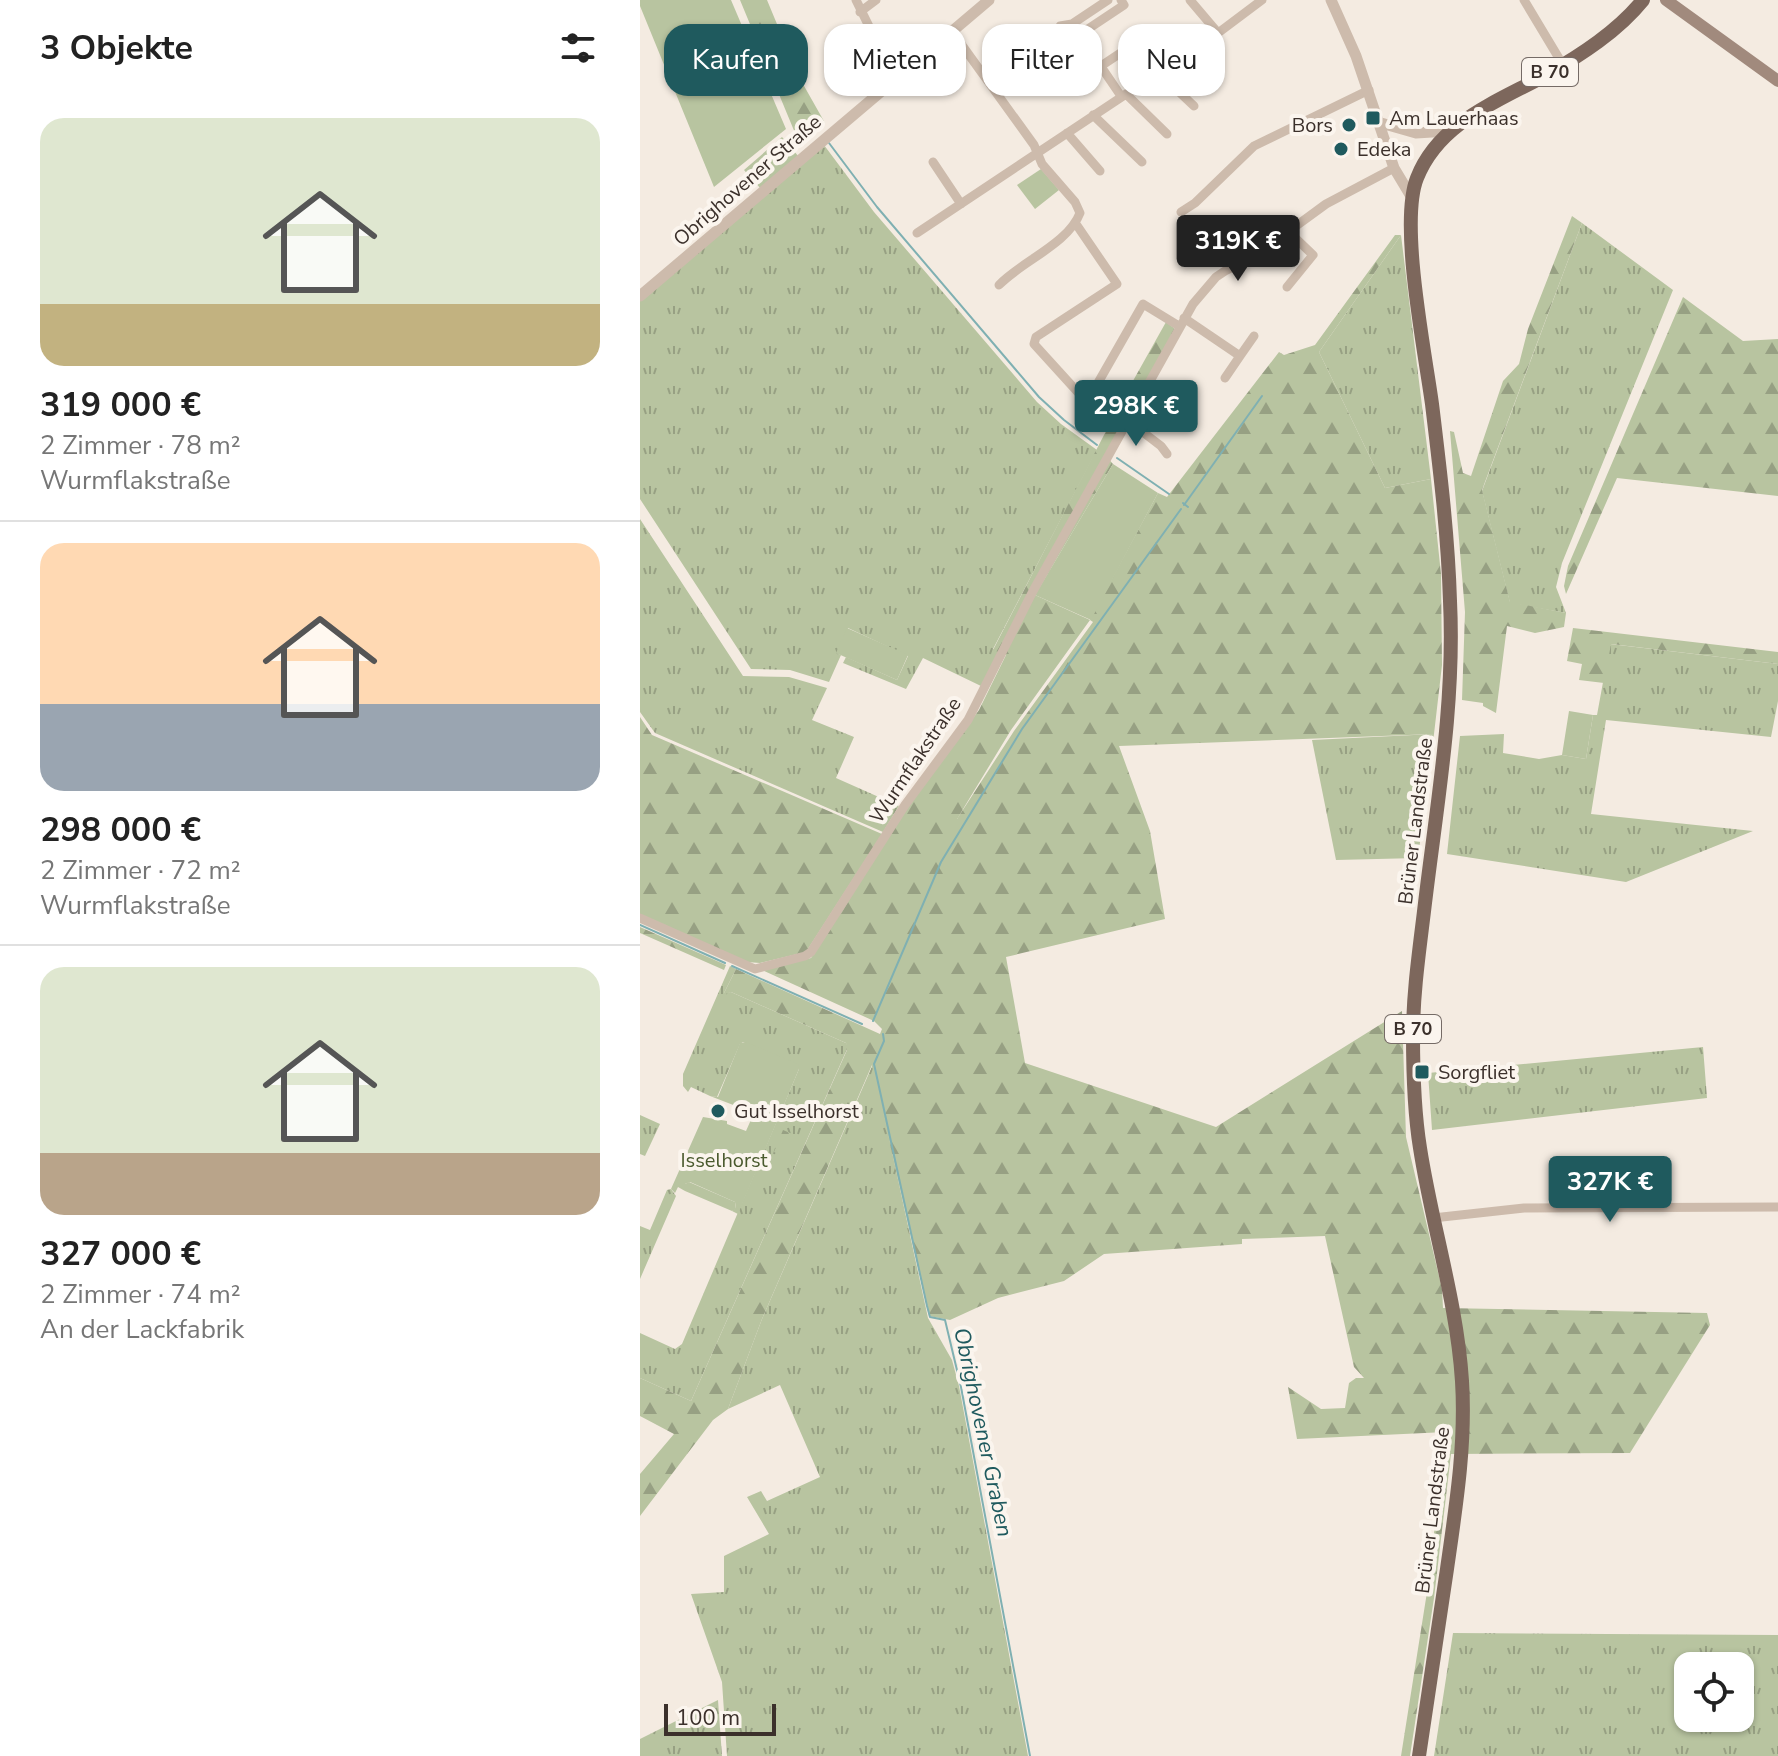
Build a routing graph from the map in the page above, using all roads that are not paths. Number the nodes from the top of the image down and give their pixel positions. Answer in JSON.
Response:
{"nodes":[{"id":1,"x":856,"y":0,"type":"edge"},
{"id":2,"x":876,"y":0,"type":"edge"},
{"id":3,"x":989,"y":0,"type":"edge"},
{"id":4,"x":1108,"y":0,"type":"edge"},
{"id":5,"x":1121,"y":0,"type":"edge"},
{"id":6,"x":1190,"y":0,"type":"edge"},
{"id":7,"x":1262,"y":0,"type":"edge"},
{"id":8,"x":1331,"y":0,"type":"edge"},
{"id":9,"x":1524,"y":0,"type":"edge"},
{"id":10,"x":1643,"y":0,"type":"edge"},
{"id":11,"x":1666,"y":0,"type":"edge"},
{"id":12,"x":860,"y":12,"type":"junction"},
{"id":13,"x":866,"y":24,"type":"edge"},
{"id":14,"x":959,"y":24,"type":"edge"},
{"id":15,"x":1072,"y":24,"type":"edge"},
{"id":16,"x":1096,"y":24,"type":"edge"},
{"id":17,"x":1210,"y":24,"type":"edge"},
{"id":18,"x":1225,"y":28,"type":"edge"},
{"id":19,"x":966,"y":51,"type":"edge"},
{"id":20,"x":1563,"y":65,"type":"junction"},
{"id":21,"x":1102,"y":67,"type":"edge"},
{"id":22,"x":1778,"y":81,"type":"edge"},
{"id":23,"x":1118,"y":87,"type":"edge"},
{"id":24,"x":1369,"y":90,"type":"junction"},
{"id":25,"x":875,"y":96,"type":"edge"},
{"id":26,"x":1122,"y":96,"type":"edge"},
{"id":27,"x":1125,"y":96,"type":"edge"},
{"id":28,"x":1183,"y":96,"type":"edge"},
{"id":29,"x":1194,"y":106,"type":"dead end"},
{"id":30,"x":1093,"y":115,"type":"junction"},
{"id":31,"x":1381,"y":123,"type":"junction"},
{"id":32,"x":1448,"y":131,"type":"junction"},
{"id":33,"x":1067,"y":133,"type":"junction"},
{"id":34,"x":1167,"y":134,"type":"dead end"},
{"id":35,"x":1038,"y":152,"type":"junction"},
{"id":36,"x":933,"y":162,"type":"dead end"},
{"id":37,"x":1142,"y":162,"type":"dead end"},
{"id":38,"x":1394,"y":168,"type":"junction"},
{"id":39,"x":1100,"y":171,"type":"dead end"},
{"id":40,"x":1416,"y":179,"type":"junction"},
{"id":41,"x":1412,"y":198,"type":"junction"},
{"id":42,"x":961,"y":204,"type":"junction"},
{"id":43,"x":1181,"y":212,"type":"dead end"},
{"id":44,"x":1076,"y":224,"type":"junction"},
{"id":45,"x":1289,"y":232,"type":"junction"},
{"id":46,"x":917,"y":233,"type":"dead end"},
{"id":47,"x":999,"y":285,"type":"dead end"},
{"id":48,"x":1287,"y":287,"type":"dead end"},
{"id":49,"x":640,"y":296,"type":"edge"},
{"id":50,"x":1182,"y":322,"type":"junction"},
{"id":51,"x":1254,"y":336,"type":"dead end"},
{"id":52,"x":1240,"y":356,"type":"junction"},
{"id":53,"x":1225,"y":378,"type":"dead end"},
{"id":54,"x":1127,"y":420,"type":"junction"},
{"id":55,"x":1167,"y":454,"type":"dead end"},
{"id":56,"x":640,"y":918,"type":"edge"},
{"id":57,"x":1778,"y":1207,"type":"edge"},
{"id":58,"x":1433,"y":1218,"type":"junction"},
{"id":59,"x":1419,"y":1756,"type":"edge"}],
"edges":[{"from":1,"to":12,"type":"street"},
{"from":2,"to":12,"type":"street"},
{"from":3,"to":14,"type":"street","name":"Obrighovener Straße"},
{"from":4,"to":15,"type":"street"},
{"from":5,"to":16,"type":"street"},
{"from":6,"to":17,"type":"street"},
{"from":7,"to":18,"type":"street"},
{"from":8,"to":24,"type":"street"},
{"from":9,"to":20,"type":"street"},
{"from":10,"to":20,"type":"main road","name":"Brüner Landstraße","number":"B 70"},
{"from":11,"to":22,"type":"main road"},
{"from":12,"to":13,"type":"street"},
{"from":19,"to":35,"type":"street"},
{"from":20,"to":32,"type":"main road","name":"Brüner Landstraße","number":"B 70"},
{"from":21,"to":23,"type":"street"},
{"from":24,"to":31,"type":"street"},
{"from":24,"to":43,"type":"street"},
{"from":25,"to":49,"type":"street","name":"Obrighovener Straße"},
{"from":26,"to":30,"type":"street"},
{"from":27,"to":34,"type":"street"},
{"from":28,"to":29,"type":"street"},
{"from":30,"to":33,"type":"street"},
{"from":30,"to":37,"type":"street"},
{"from":31,"to":32,"type":"street"},
{"from":31,"to":38,"type":"street"},
{"from":32,"to":40,"type":"main road","name":"Brüner Landstraße","number":"B 70"},
{"from":33,"to":35,"type":"street"},
{"from":33,"to":39,"type":"street"},
{"from":35,"to":42,"type":"street"},
{"from":35,"to":44,"type":"street"},
{"from":36,"to":42,"type":"street"},
{"from":38,"to":40,"type":"street"},
{"from":38,"to":41,"type":"street"},
{"from":38,"to":45,"type":"street","name":"Wurmflakstraße"},
{"from":40,"to":41,"type":"main road","name":"Brüner Landstraße","number":"B 70"},
{"from":41,"to":58,"type":"main road","name":"Brüner Landstraße","number":"B 70"},
{"from":42,"to":46,"type":"street"},
{"from":44,"to":47,"type":"street"},
{"from":44,"to":50,"type":"street"},
{"from":45,"to":48,"type":"street"},
{"from":45,"to":50,"type":"street","name":"Wurmflakstraße"},
{"from":50,"to":52,"type":"street"},
{"from":50,"to":54,"type":"street","name":"Wurmflakstraße"},
{"from":51,"to":52,"type":"street"},
{"from":52,"to":53,"type":"street"},
{"from":54,"to":55,"type":"street"},
{"from":54,"to":56,"type":"street","name":"Wurmflakstraße"},
{"from":57,"to":58,"type":"street"},
{"from":58,"to":59,"type":"main road","name":"Brüner Landstraße","number":"B 70"}]}
